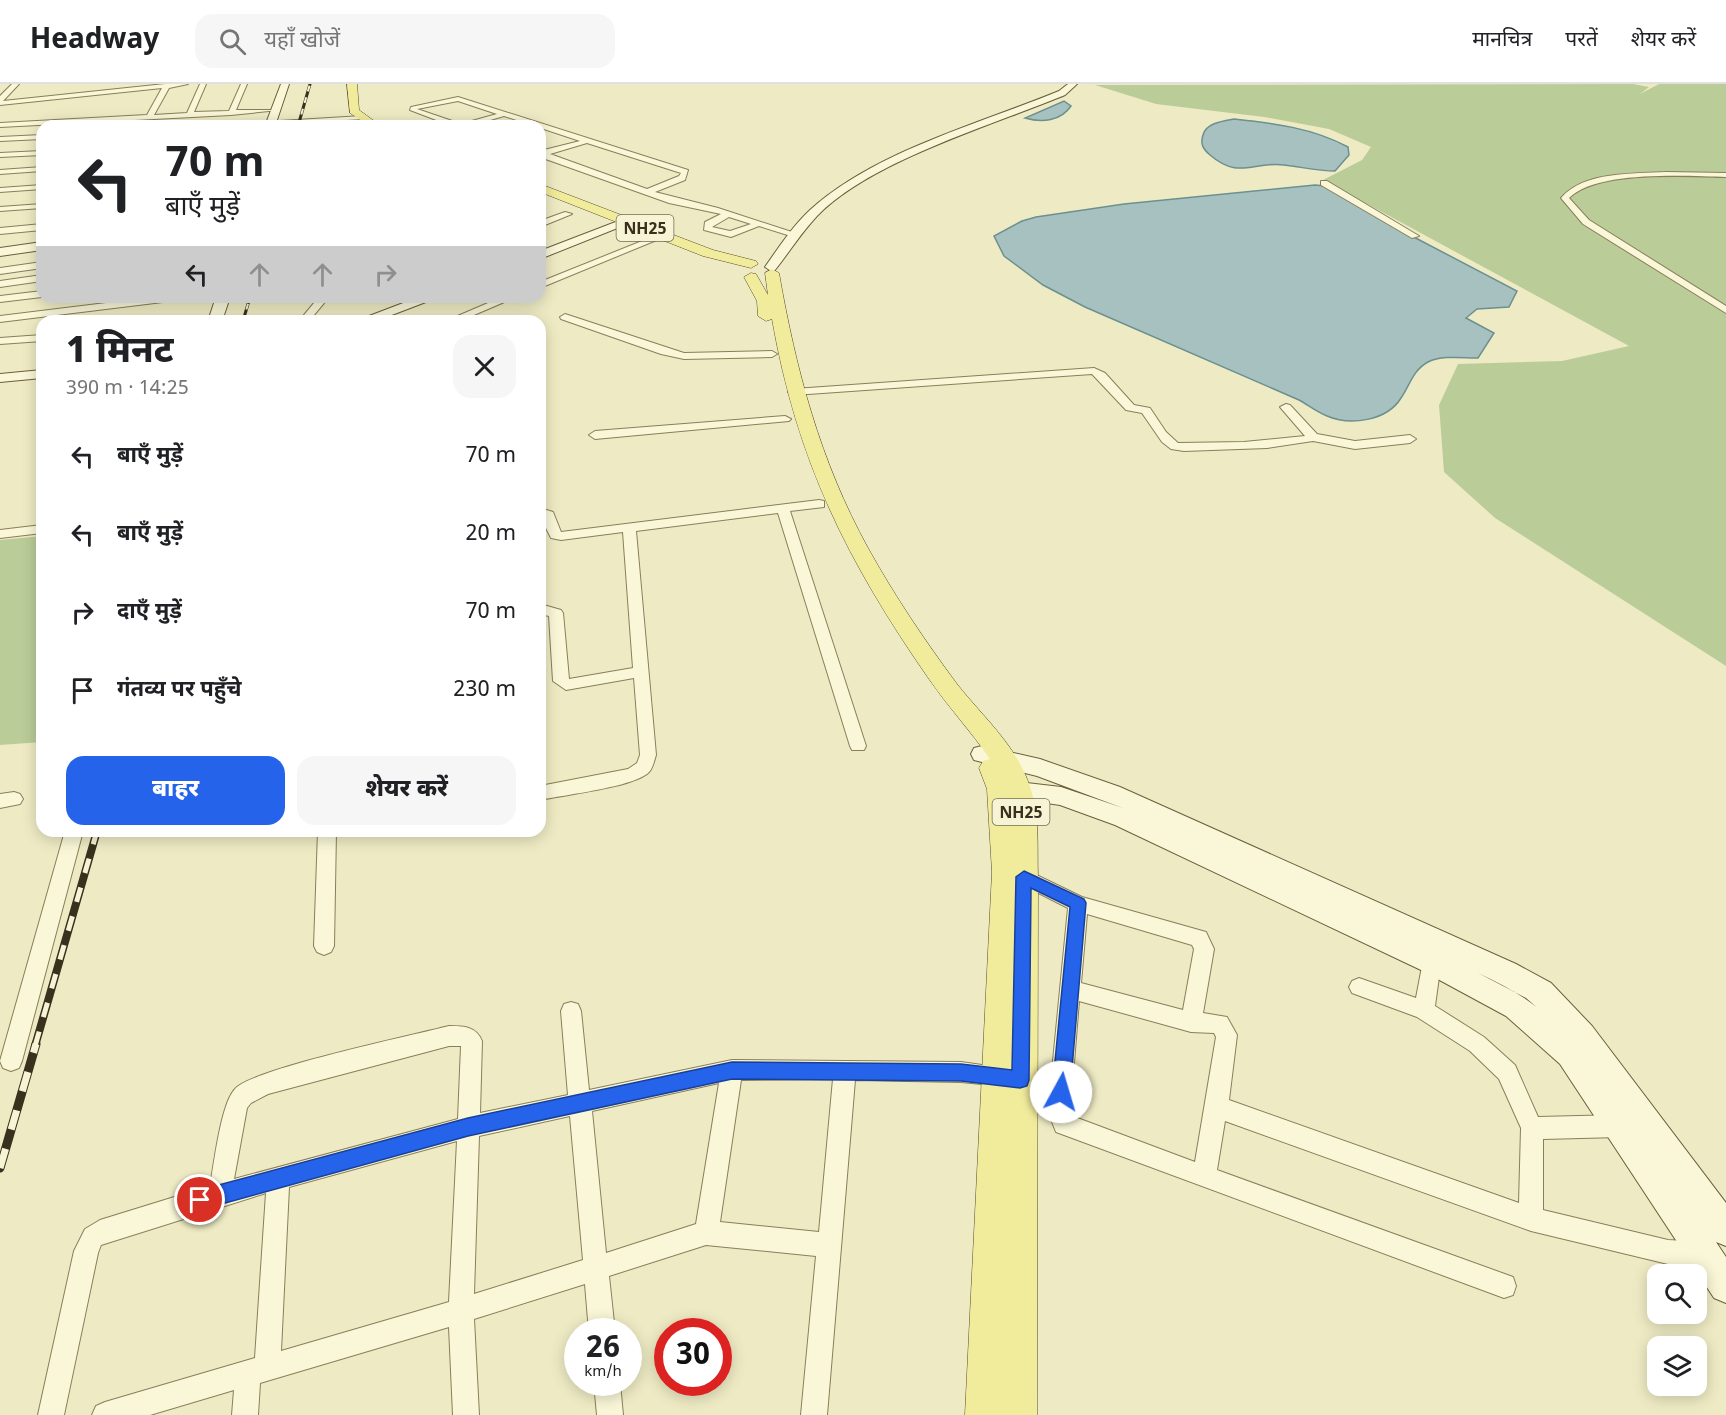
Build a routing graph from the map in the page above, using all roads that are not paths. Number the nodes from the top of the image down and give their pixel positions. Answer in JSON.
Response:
{"nodes":[{"id":1,"x":16,"y":84,"type":"edge"},
{"id":2,"x":93,"y":84,"type":"edge"},
{"id":3,"x":185,"y":84,"type":"edge"},
{"id":4,"x":203,"y":84,"type":"edge"},
{"id":5,"x":244,"y":84,"type":"edge"},
{"id":6,"x":285,"y":84,"type":"edge"},
{"id":7,"x":341,"y":84,"type":"edge"},
{"id":8,"x":352,"y":84,"type":"edge"},
{"id":9,"x":1072,"y":84,"type":"edge"},
{"id":10,"x":167,"y":85,"type":"edge"},
{"id":11,"x":128,"y":87,"type":"edge"},
{"id":12,"x":48,"y":91,"type":"dead end"},
{"id":13,"x":86,"y":94,"type":"junction"},
{"id":14,"x":119,"y":97,"type":"dead end"},
{"id":15,"x":42,"y":99,"type":"junction"},
{"id":16,"x":80,"y":101,"type":"dead end"},
{"id":17,"x":0,"y":102,"type":"edge"},
{"id":18,"x":34,"y":107,"type":"dead end"},
{"id":19,"x":276,"y":110,"type":"junction"},
{"id":20,"x":107,"y":112,"type":"dead end"},
{"id":21,"x":231,"y":113,"type":"junction"},
{"id":22,"x":508,"y":113,"type":"junction"},
{"id":23,"x":67,"y":115,"type":"dead end"},
{"id":24,"x":189,"y":115,"type":"junction"},
{"id":25,"x":27,"y":116,"type":"dead end"},
{"id":26,"x":149,"y":117,"type":"junction"},
{"id":27,"x":135,"y":118,"type":"joint"},
{"id":28,"x":63,"y":120,"type":"edge"},
{"id":29,"x":101,"y":120,"type":"joint"},
{"id":30,"x":273,"y":120,"type":"edge"},
{"id":31,"x":358,"y":120,"type":"edge"},
{"id":32,"x":359,"y":120,"type":"edge"},
{"id":33,"x":443,"y":120,"type":"edge"},
{"id":34,"x":482,"y":120,"type":"edge"},
{"id":35,"x":524,"y":120,"type":"edge"},
{"id":36,"x":36,"y":123,"type":"edge"},
{"id":37,"x":18,"y":124,"type":"junction"},
{"id":38,"x":0,"y":125,"type":"edge"},
{"id":39,"x":546,"y":128,"type":"edge"},
{"id":40,"x":36,"y":137,"type":"edge"},
{"id":41,"x":0,"y":139,"type":"edge"},
{"id":42,"x":589,"y":140,"type":"junction"},
{"id":43,"x":36,"y":153,"type":"edge"},
{"id":44,"x":546,"y":153,"type":"edge"},
{"id":45,"x":0,"y":155,"type":"edge"},
{"id":46,"x":546,"y":156,"type":"edge"},
{"id":47,"x":36,"y":169,"type":"edge"},
{"id":48,"x":0,"y":172,"type":"edge"},
{"id":49,"x":1726,"y":175,"type":"edge"},
{"id":50,"x":1324,"y":183,"type":"dead end"},
{"id":51,"x":36,"y":187,"type":"edge"},
{"id":52,"x":0,"y":190,"type":"edge"},
{"id":53,"x":546,"y":190,"type":"edge"},
{"id":54,"x":648,"y":192,"type":"junction"},
{"id":55,"x":546,"y":196,"type":"edge"},
{"id":56,"x":36,"y":206,"type":"edge"},
{"id":57,"x":0,"y":209,"type":"edge"},
{"id":58,"x":568,"y":214,"type":"dead end"},
{"id":59,"x":728,"y":214,"type":"junction"},
{"id":60,"x":546,"y":222,"type":"edge"},
{"id":61,"x":622,"y":222,"type":"junction"},
{"id":62,"x":757,"y":224,"type":"junction"},
{"id":63,"x":36,"y":228,"type":"edge"},
{"id":64,"x":0,"y":231,"type":"edge"},
{"id":65,"x":793,"y":236,"type":"junction"},
{"id":66,"x":1415,"y":236,"type":"dead end"},
{"id":67,"x":655,"y":239,"type":"junction"},
{"id":68,"x":36,"y":246,"type":"edge"},
{"id":69,"x":0,"y":252,"type":"edge"},
{"id":70,"x":546,"y":253,"type":"edge"},
{"id":71,"x":36,"y":265,"type":"edge"},
{"id":72,"x":758,"y":270,"type":"junction"},
{"id":73,"x":0,"y":271,"type":"edge"},
{"id":74,"x":36,"y":279,"type":"edge"},
{"id":75,"x":546,"y":283,"type":"edge"},
{"id":76,"x":0,"y":284,"type":"edge"},
{"id":77,"x":36,"y":295,"type":"edge"},
{"id":78,"x":0,"y":299,"type":"edge"},
{"id":79,"x":130,"y":303,"type":"edge"},
{"id":80,"x":319,"y":303,"type":"edge"},
{"id":81,"x":415,"y":303,"type":"edge"},
{"id":82,"x":496,"y":303,"type":"edge"},
{"id":83,"x":1726,"y":310,"type":"edge"},
{"id":84,"x":309,"y":315,"type":"edge"},
{"id":85,"x":380,"y":315,"type":"edge"},
{"id":86,"x":466,"y":315,"type":"edge"},
{"id":87,"x":565,"y":317,"type":"dead end"},
{"id":88,"x":0,"y":319,"type":"edge"},
{"id":89,"x":36,"y":338,"type":"edge"},
{"id":90,"x":0,"y":341,"type":"edge"},
{"id":91,"x":772,"y":354,"type":"junction"},
{"id":92,"x":36,"y":375,"type":"edge"},
{"id":93,"x":0,"y":378,"type":"edge"},
{"id":94,"x":794,"y":392,"type":"junction"},
{"id":95,"x":1286,"y":407,"type":"dead end"},
{"id":96,"x":786,"y":419,"type":"junction"},
{"id":97,"x":595,"y":435,"type":"dead end"},
{"id":98,"x":1313,"y":437,"type":"junction"},
{"id":99,"x":1410,"y":440,"type":"dead end"},
{"id":100,"x":819,"y":504,"type":"junction"},
{"id":101,"x":783,"y":509,"type":"junction"},
{"id":102,"x":546,"y":514,"type":"edge"},
{"id":103,"x":629,"y":528,"type":"junction"},
{"id":104,"x":36,"y":530,"type":"edge"},
{"id":105,"x":0,"y":534,"type":"edge"},
{"id":106,"x":546,"y":610,"type":"edge"},
{"id":107,"x":640,"y":672,"type":"junction"},
{"id":108,"x":858,"y":746,"type":"dead end"},
{"id":109,"x":1001,"y":773,"type":"junction"},
{"id":110,"x":546,"y":792,"type":"edge"},
{"id":111,"x":72,"y":837,"type":"edge"},
{"id":112,"x":332,"y":837,"type":"edge"},
{"id":113,"x":1024,"y":877,"type":"junction"},
{"id":114,"x":1078,"y":903,"type":"junction"},
{"id":115,"x":324,"y":946,"type":"dead end"},
{"id":116,"x":1431,"y":962,"type":"junction"},
{"id":117,"x":1359,"y":987,"type":"dead end"},
{"id":118,"x":1072,"y":990,"type":"junction"},
{"id":119,"x":1424,"y":1010,"type":"junction"},
{"id":120,"x":571,"y":1011,"type":"dead end"},
{"id":121,"x":1191,"y":1022,"type":"junction"},
{"id":122,"x":11,"y":1061,"type":"dead end"},
{"id":123,"x":844,"y":1069,"type":"junction"},
{"id":124,"x":732,"y":1070,"type":"junction"},
{"id":125,"x":1010,"y":1078,"type":"junction"},
{"id":126,"x":581,"y":1101,"type":"junction"},
{"id":127,"x":1217,"y":1107,"type":"junction"},
{"id":128,"x":1620,"y":1126,"type":"junction"},
{"id":129,"x":468,"y":1127,"type":"junction"},
{"id":130,"x":1532,"y":1128,"type":"junction"},
{"id":131,"x":1204,"y":1177,"type":"junction"},
{"id":132,"x":278,"y":1178,"type":"junction"},
{"id":133,"x":220,"y":1194,"type":"junction"},
{"id":134,"x":1531,"y":1219,"type":"junction"},
{"id":135,"x":706,"y":1233,"type":"junction"},
{"id":136,"x":1715,"y":1242,"type":"edge"},
{"id":137,"x":830,"y":1245,"type":"junction"},
{"id":138,"x":596,"y":1270,"type":"junction"},
{"id":139,"x":1504,"y":1286,"type":"dead end"},
{"id":140,"x":1726,"y":1286,"type":"edge"},
{"id":141,"x":461,"y":1311,"type":"junction"},
{"id":142,"x":601,"y":1318,"type":"edge"},
{"id":143,"x":258,"y":1369,"type":"junction"},
{"id":144,"x":608,"y":1396,"type":"edge"},
{"id":145,"x":51,"y":1415,"type":"edge"},
{"id":146,"x":105,"y":1415,"type":"edge"},
{"id":147,"x":245,"y":1415,"type":"edge"},
{"id":148,"x":466,"y":1415,"type":"edge"},
{"id":149,"x":610,"y":1415,"type":"edge"},
{"id":150,"x":814,"y":1415,"type":"edge"},
{"id":151,"x":986,"y":1415,"type":"edge"},
{"id":152,"x":1016,"y":1415,"type":"edge"}],
"edges":[{"from":1,"to":17,"type":"street"},
{"from":2,"to":13,"type":"street"},
{"from":3,"to":10,"type":"street"},
{"from":4,"to":24,"type":"street"},
{"from":5,"to":21,"type":"street"},
{"from":6,"to":19,"type":"street"},
{"from":7,"to":31,"type":"main road"},
{"from":8,"to":32,"type":"main road"},
{"from":9,"to":65,"type":"street"},
{"from":10,"to":11,"type":"street"},
{"from":10,"to":26,"type":"street"},
{"from":11,"to":13,"type":"street"},
{"from":11,"to":14,"type":"street"},
{"from":12,"to":15,"type":"street"},
{"from":13,"to":15,"type":"street"},
{"from":13,"to":16,"type":"street"},
{"from":15,"to":17,"type":"street"},
{"from":15,"to":18,"type":"street"},
{"from":19,"to":21,"type":"street"},
{"from":19,"to":30,"type":"street"},
{"from":20,"to":29,"type":"street"},
{"from":21,"to":24,"type":"street"},
{"from":22,"to":33,"type":"street"},
{"from":22,"to":34,"type":"street"},
{"from":22,"to":35,"type":"street"},
{"from":23,"to":28,"type":"street"},
{"from":24,"to":26,"type":"street"},
{"from":25,"to":37,"type":"street"},
{"from":26,"to":27,"type":"street"},
{"from":27,"to":29,"type":"street"},
{"from":36,"to":37,"type":"street"},
{"from":37,"to":38,"type":"street"},
{"from":39,"to":42,"type":"street"},
{"from":40,"to":41,"type":"street"},
{"from":42,"to":44,"type":"street"},
{"from":42,"to":54,"type":"street"},
{"from":43,"to":45,"type":"street"},
{"from":46,"to":54,"type":"street"},
{"from":47,"to":48,"type":"street"},
{"from":49,"to":83,"type":"street"},
{"from":50,"to":66,"type":"street"},
{"from":51,"to":52,"type":"street"},
{"from":53,"to":61,"type":"main road","number":"NH25"},
{"from":54,"to":59,"type":"street"},
{"from":55,"to":61,"type":"main road","number":"NH25"},
{"from":56,"to":57,"type":"street"},
{"from":58,"to":60,"type":"street"},
{"from":59,"to":62,"type":"street"},
{"from":59,"to":62,"type":"street"},
{"from":61,"to":67,"type":"main road","number":"NH25"},
{"from":61,"to":70,"type":"street"},
{"from":61,"to":72,"type":"main road","number":"NH25"},
{"from":62,"to":65,"type":"street"},
{"from":63,"to":64,"type":"street"},
{"from":65,"to":72,"type":"street"},
{"from":67,"to":72,"type":"main road","number":"NH25"},
{"from":67,"to":75,"type":"street"},
{"from":68,"to":69,"type":"street"},
{"from":71,"to":73,"type":"street"},
{"from":72,"to":91,"type":"main road"},
{"from":72,"to":94,"type":"main road"},
{"from":74,"to":76,"type":"street"},
{"from":77,"to":78,"type":"street"},
{"from":79,"to":88,"type":"street"},
{"from":80,"to":84,"type":"street"},
{"from":81,"to":85,"type":"street"},
{"from":82,"to":86,"type":"street"},
{"from":87,"to":91,"type":"street"},
{"from":89,"to":90,"type":"street"},
{"from":91,"to":96,"type":"main road"},
{"from":92,"to":93,"type":"street"},
{"from":94,"to":98,"type":"street"},
{"from":94,"to":109,"type":"main road"},
{"from":95,"to":98,"type":"street"},
{"from":96,"to":97,"type":"street"},
{"from":96,"to":100,"type":"main road"},
{"from":98,"to":99,"type":"street"},
{"from":100,"to":101,"type":"street"},
{"from":100,"to":109,"type":"main road"},
{"from":101,"to":103,"type":"street"},
{"from":101,"to":108,"type":"street"},
{"from":102,"to":103,"type":"street"},
{"from":103,"to":107,"type":"street"},
{"from":104,"to":105,"type":"street"},
{"from":106,"to":107,"type":"street"},
{"from":107,"to":110,"type":"street"},
{"from":109,"to":113,"type":"main road","number":"NH25"},
{"from":109,"to":116,"type":"street"},
{"from":109,"to":125,"type":"main road","number":"NH25"},
{"from":109,"to":136,"type":"street"},
{"from":111,"to":122,"type":"street"},
{"from":112,"to":115,"type":"street"},
{"from":113,"to":114,"type":"street"},
{"from":113,"to":125,"type":"main road","number":"NH25"},
{"from":114,"to":118,"type":"street"},
{"from":114,"to":121,"type":"street"},
{"from":116,"to":119,"type":"street"},
{"from":116,"to":128,"type":"street"},
{"from":117,"to":119,"type":"street"},
{"from":118,"to":121,"type":"street"},
{"from":118,"to":131,"type":"street"},
{"from":119,"to":130,"type":"street"},
{"from":120,"to":126,"type":"street"},
{"from":121,"to":127,"type":"street"},
{"from":123,"to":124,"type":"street"},
{"from":123,"to":125,"type":"street"},
{"from":123,"to":137,"type":"street"},
{"from":124,"to":126,"type":"street"},
{"from":124,"to":135,"type":"street"},
{"from":125,"to":151,"type":"main road","number":"NH25"},
{"from":125,"to":152,"type":"main road","number":"NH25"},
{"from":126,"to":129,"type":"street"},
{"from":126,"to":138,"type":"street"},
{"from":127,"to":131,"type":"street"},
{"from":127,"to":134,"type":"street"},
{"from":128,"to":130,"type":"street"},
{"from":128,"to":136,"type":"street"},
{"from":129,"to":132,"type":"street"},
{"from":129,"to":133,"type":"street"},
{"from":129,"to":141,"type":"street"},
{"from":130,"to":134,"type":"street"},
{"from":131,"to":139,"type":"street"},
{"from":132,"to":133,"type":"street"},
{"from":132,"to":143,"type":"street"},
{"from":133,"to":145,"type":"street"},
{"from":134,"to":136,"type":"street"},
{"from":135,"to":137,"type":"street"},
{"from":135,"to":138,"type":"street"},
{"from":136,"to":140,"type":"street"},
{"from":137,"to":150,"type":"street"},
{"from":138,"to":141,"type":"street"},
{"from":138,"to":142,"type":"street"},
{"from":141,"to":143,"type":"street"},
{"from":141,"to":148,"type":"street"},
{"from":143,"to":146,"type":"street"},
{"from":143,"to":147,"type":"street"},
{"from":144,"to":149,"type":"street"}]}
